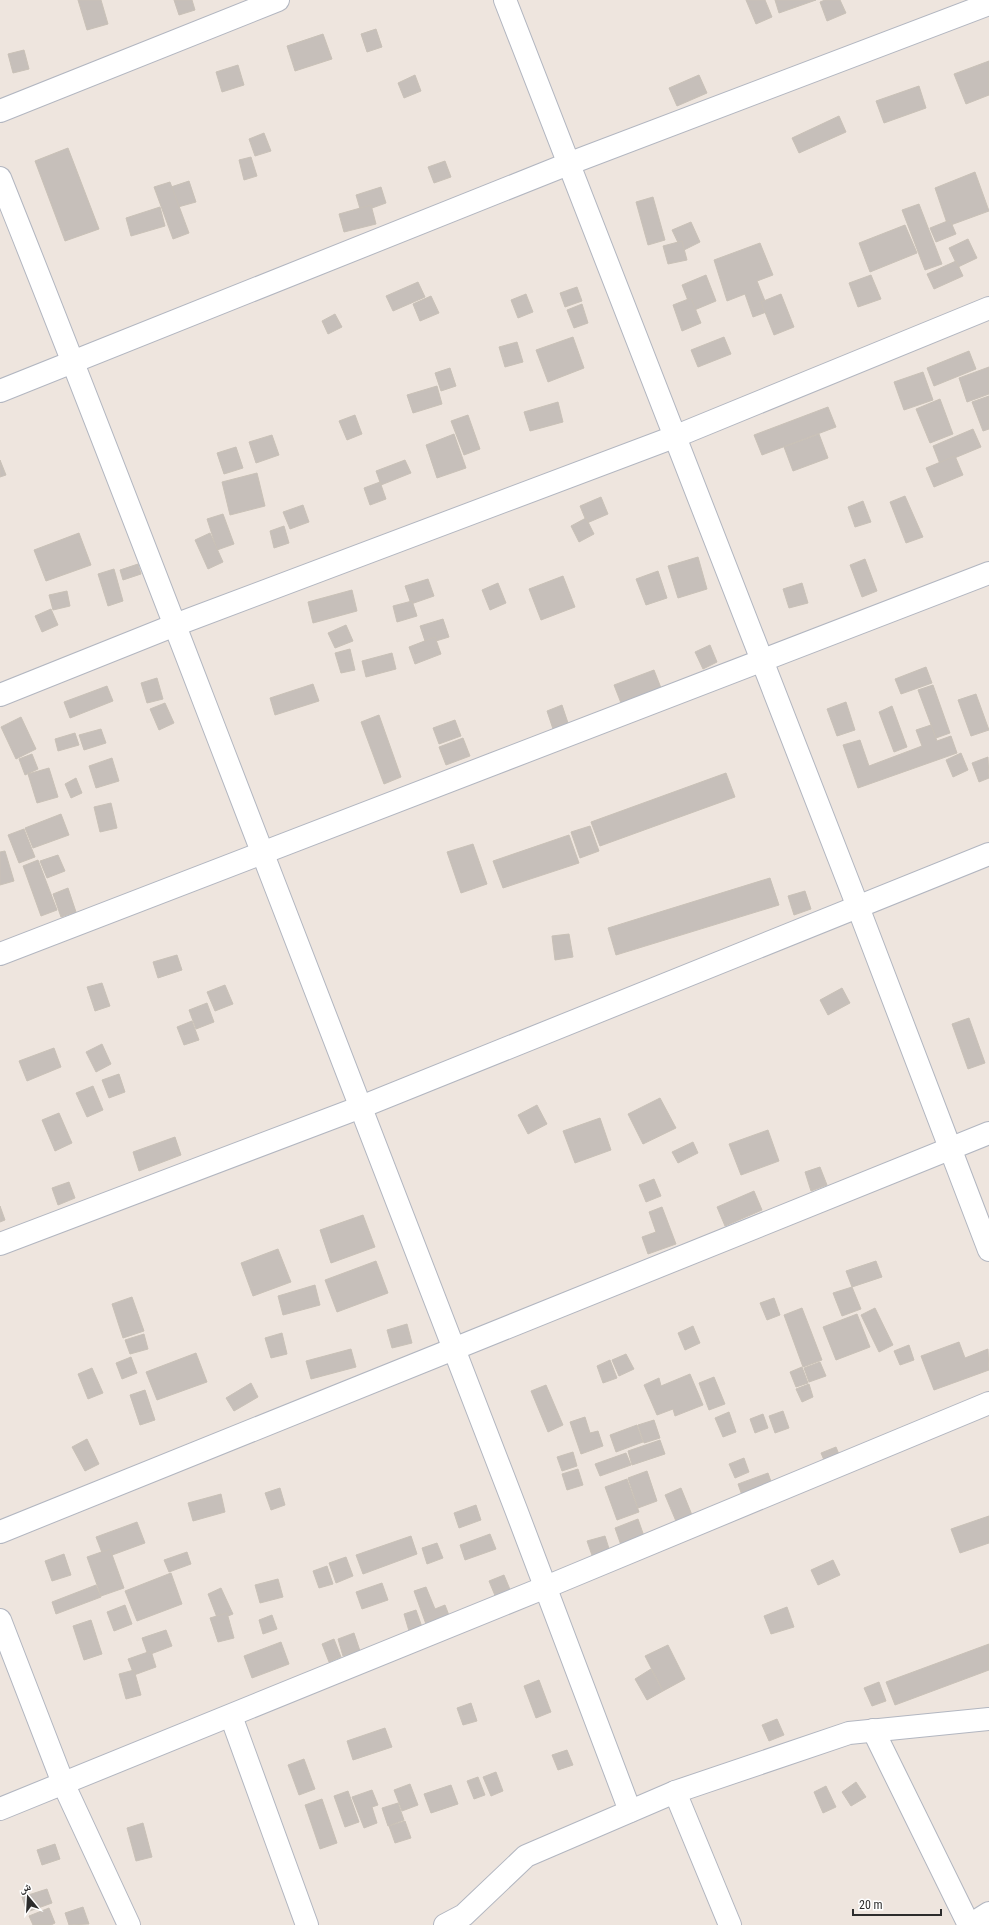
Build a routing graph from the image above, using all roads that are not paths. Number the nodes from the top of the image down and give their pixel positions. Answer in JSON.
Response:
{"nodes":[{"id":1,"x":278,"y":0,"type":"edge"},
{"id":2,"x":505,"y":0,"type":"edge"},
{"id":3,"x":989,"y":4,"type":"edge"},
{"id":4,"x":0,"y":111,"type":"edge"},
{"id":5,"x":568,"y":164,"type":"junction"},
{"id":6,"x":0,"y":178,"type":"edge"},
{"id":7,"x":989,"y":308,"type":"edge"},
{"id":8,"x":74,"y":362,"type":"junction"},
{"id":9,"x":0,"y":391,"type":"edge"},
{"id":10,"x":674,"y":437,"type":"junction"},
{"id":11,"x":989,"y":573,"type":"edge"},
{"id":12,"x":175,"y":625,"type":"junction"},
{"id":13,"x":761,"y":659,"type":"junction"},
{"id":14,"x":0,"y":694,"type":"edge"},
{"id":15,"x":989,"y":854,"type":"edge"},
{"id":16,"x":263,"y":855,"type":"junction"},
{"id":17,"x":858,"y":906,"type":"junction"},
{"id":18,"x":0,"y":954,"type":"edge"},
{"id":19,"x":361,"y":1107,"type":"junction"},
{"id":20,"x":989,"y":1133,"type":"edge"},
{"id":21,"x":950,"y":1149,"type":"junction"},
{"id":22,"x":0,"y":1244,"type":"edge"},
{"id":23,"x":989,"y":1250,"type":"edge"},
{"id":24,"x":454,"y":1349,"type":"junction"},
{"id":25,"x":989,"y":1404,"type":"edge"},
{"id":26,"x":0,"y":1532,"type":"edge"},
{"id":27,"x":546,"y":1588,"type":"junction"},
{"id":28,"x":0,"y":1620,"type":"edge"},
{"id":29,"x":231,"y":1716,"type":"junction"},
{"id":30,"x":989,"y":1719,"type":"edge"},
{"id":31,"x":873,"y":1730,"type":"junction"},
{"id":32,"x":63,"y":1783,"type":"junction"},
{"id":33,"x":675,"y":1792,"type":"junction"},
{"id":34,"x":0,"y":1809,"type":"edge"},
{"id":35,"x":630,"y":1811,"type":"junction"},
{"id":36,"x":989,"y":1912,"type":"edge"},
{"id":37,"x":129,"y":1925,"type":"edge"},
{"id":38,"x":307,"y":1925,"type":"edge"},
{"id":39,"x":445,"y":1925,"type":"edge"},
{"id":40,"x":730,"y":1925,"type":"edge"},
{"id":41,"x":970,"y":1925,"type":"edge"}],
"edges":[{"from":1,"to":4,"type":"street"},
{"from":2,"to":5,"type":"street"},
{"from":3,"to":5,"type":"street"},
{"from":5,"to":8,"type":"street"},
{"from":5,"to":10,"type":"street"},
{"from":6,"to":8,"type":"street"},
{"from":7,"to":10,"type":"street"},
{"from":8,"to":9,"type":"street"},
{"from":8,"to":12,"type":"street"},
{"from":10,"to":12,"type":"street"},
{"from":10,"to":13,"type":"street"},
{"from":11,"to":13,"type":"street"},
{"from":12,"to":14,"type":"street"},
{"from":12,"to":16,"type":"street"},
{"from":13,"to":16,"type":"street"},
{"from":13,"to":17,"type":"street"},
{"from":15,"to":17,"type":"street"},
{"from":16,"to":18,"type":"street"},
{"from":16,"to":19,"type":"street"},
{"from":17,"to":19,"type":"street"},
{"from":17,"to":21,"type":"street"},
{"from":19,"to":22,"type":"street"},
{"from":19,"to":24,"type":"street"},
{"from":20,"to":21,"type":"street"},
{"from":21,"to":23,"type":"street"},
{"from":21,"to":24,"type":"street"},
{"from":24,"to":26,"type":"street"},
{"from":24,"to":27,"type":"street"},
{"from":25,"to":27,"type":"street"},
{"from":27,"to":29,"type":"street"},
{"from":27,"to":35,"type":"street"},
{"from":28,"to":32,"type":"street"},
{"from":29,"to":32,"type":"street"},
{"from":29,"to":38,"type":"street"},
{"from":30,"to":31,"type":"street"},
{"from":31,"to":33,"type":"street"},
{"from":31,"to":41,"type":"street"},
{"from":32,"to":34,"type":"street"},
{"from":32,"to":37,"type":"street"},
{"from":33,"to":35,"type":"street"},
{"from":33,"to":40,"type":"street"},
{"from":35,"to":39,"type":"street"},
{"from":36,"to":41,"type":"street"}]}
